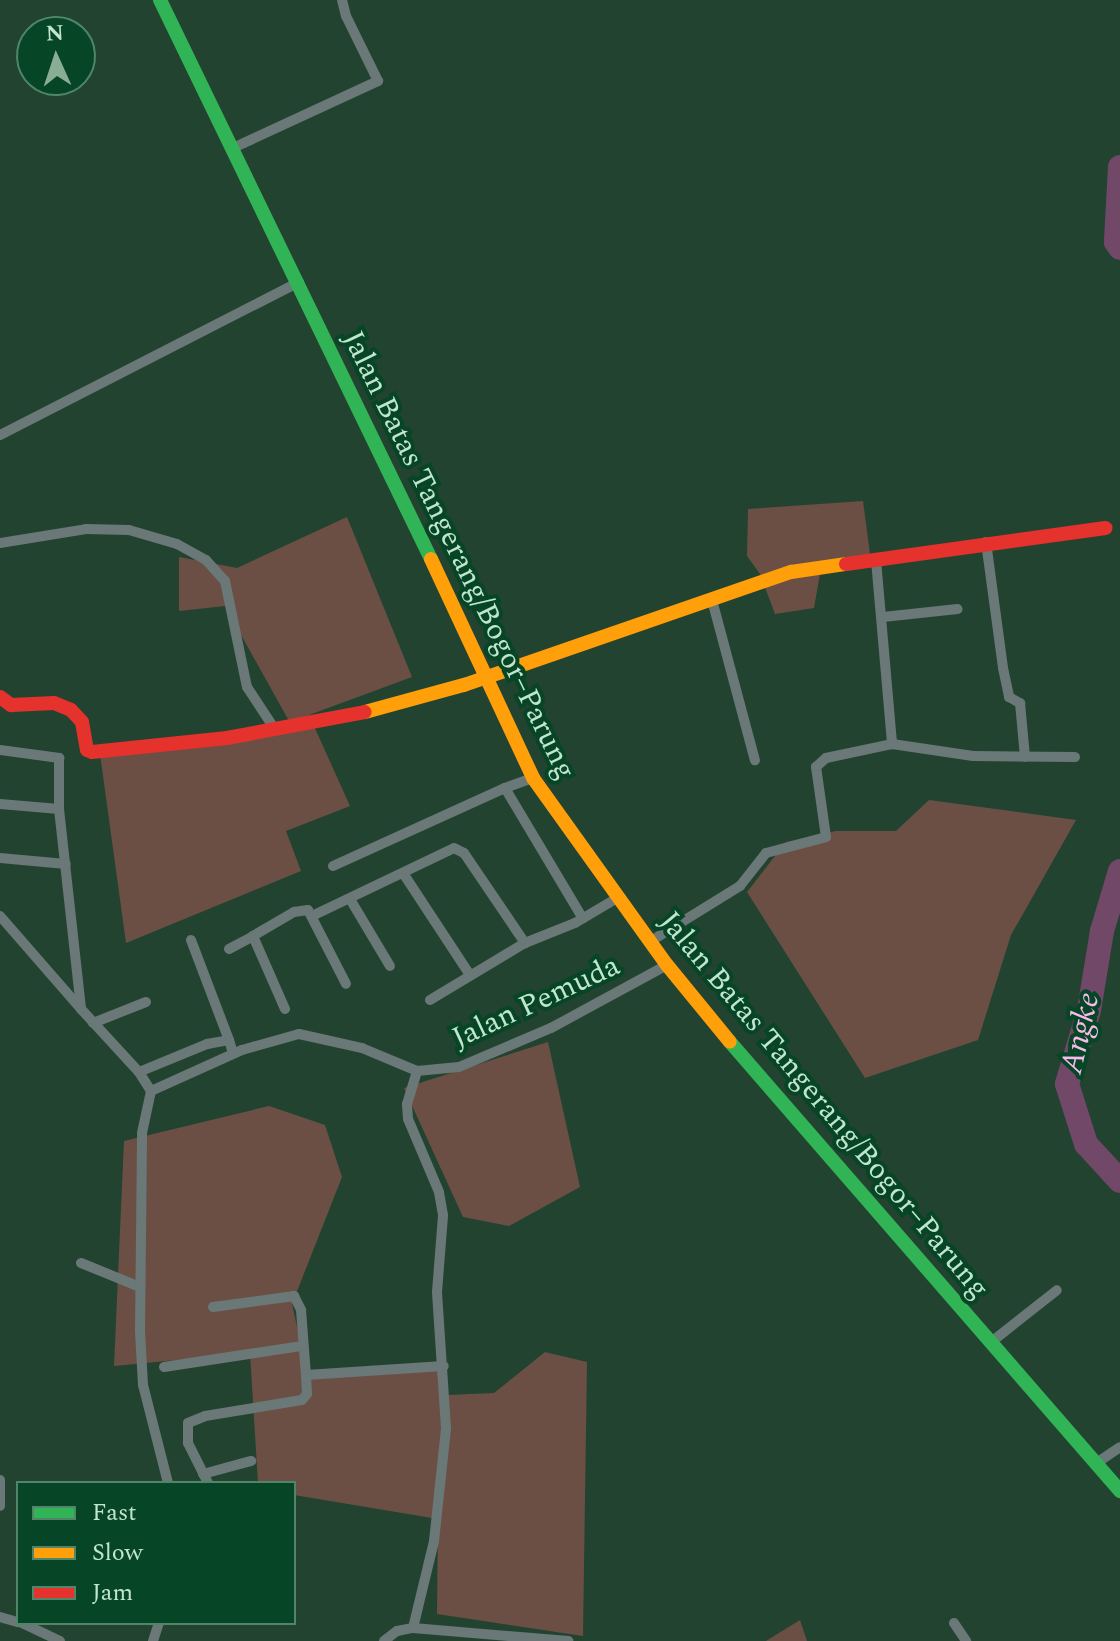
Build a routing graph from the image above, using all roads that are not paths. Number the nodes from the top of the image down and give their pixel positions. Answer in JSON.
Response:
{"nodes":[{"id":1,"x":160,"y":0,"type":"edge"},
{"id":2,"x":342,"y":0,"type":"edge"},
{"id":3,"x":233,"y":148,"type":"junction"},
{"id":4,"x":299,"y":282,"type":"junction"},
{"id":5,"x":0,"y":435,"type":"edge"},
{"id":6,"x":1106,"y":528,"type":"dead end"},
{"id":7,"x":986,"y":542,"type":"junction"},
{"id":8,"x":0,"y":543,"type":"edge"},
{"id":9,"x":876,"y":560,"type":"junction"},
{"id":10,"x":712,"y":600,"type":"junction"},
{"id":11,"x":958,"y":609,"type":"dead end"},
{"id":12,"x":883,"y":617,"type":"junction"},
{"id":13,"x":483,"y":678,"type":"junction"},
{"id":14,"x":0,"y":697,"type":"edge"},
{"id":15,"x":274,"y":728,"type":"junction"},
{"id":16,"x":892,"y":744,"type":"junction"},
{"id":17,"x":0,"y":750,"type":"edge"},
{"id":18,"x":1025,"y":757,"type":"junction"},
{"id":19,"x":1075,"y":757,"type":"dead end"},
{"id":20,"x":755,"y":760,"type":"dead end"},
{"id":21,"x":533,"y":778,"type":"junction"},
{"id":22,"x":505,"y":788,"type":"junction"},
{"id":23,"x":0,"y":804,"type":"edge"},
{"id":24,"x":59,"y":809,"type":"junction"},
{"id":25,"x":0,"y":858,"type":"edge"},
{"id":26,"x":66,"y":864,"type":"junction"},
{"id":27,"x":333,"y":866,"type":"dead end"},
{"id":28,"x":403,"y":873,"type":"junction"},
{"id":29,"x":619,"y":897,"type":"junction"},
{"id":30,"x":350,"y":899,"type":"junction"},
{"id":31,"x":0,"y":916,"type":"edge"},
{"id":32,"x":312,"y":916,"type":"junction"},
{"id":33,"x":583,"y":919,"type":"junction"},
{"id":34,"x":253,"y":936,"type":"junction"},
{"id":35,"x":191,"y":940,"type":"dead end"},
{"id":36,"x":651,"y":941,"type":"junction"},
{"id":37,"x":525,"y":943,"type":"junction"},
{"id":38,"x":229,"y":949,"type":"dead end"},
{"id":39,"x":667,"y":965,"type":"junction"},
{"id":40,"x":390,"y":966,"type":"dead end"},
{"id":41,"x":470,"y":975,"type":"junction"},
{"id":42,"x":346,"y":984,"type":"dead end"},
{"id":43,"x":430,"y":1000,"type":"dead end"},
{"id":44,"x":146,"y":1002,"type":"dead end"},
{"id":45,"x":81,"y":1009,"type":"junction"},
{"id":46,"x":285,"y":1009,"type":"dead end"},
{"id":47,"x":93,"y":1023,"type":"junction"},
{"id":48,"x":229,"y":1040,"type":"junction"},
{"id":49,"x":233,"y":1053,"type":"junction"},
{"id":50,"x":417,"y":1071,"type":"junction"},
{"id":51,"x":139,"y":1072,"type":"junction"},
{"id":52,"x":151,"y":1091,"type":"junction"},
{"id":53,"x":81,"y":1263,"type":"dead end"},
{"id":54,"x":140,"y":1287,"type":"junction"},
{"id":55,"x":1057,"y":1290,"type":"dead end"},
{"id":56,"x":213,"y":1307,"type":"dead end"},
{"id":57,"x":990,"y":1343,"type":"junction"},
{"id":58,"x":302,"y":1346,"type":"junction"},
{"id":59,"x":444,"y":1366,"type":"junction"},
{"id":60,"x":164,"y":1367,"type":"dead end"},
{"id":61,"x":306,"y":1375,"type":"junction"},
{"id":62,"x":1120,"y":1447,"type":"edge"},
{"id":63,"x":251,"y":1461,"type":"dead end"},
{"id":64,"x":1095,"y":1464,"type":"junction"},
{"id":65,"x":206,"y":1478,"type":"edge"},
{"id":66,"x":0,"y":1480,"type":"edge"},
{"id":67,"x":167,"y":1481,"type":"edge"},
{"id":68,"x":1120,"y":1491,"type":"edge"},
{"id":69,"x":0,"y":1506,"type":"edge"},
{"id":70,"x":954,"y":1623,"type":"dead end"},
{"id":71,"x":26,"y":1625,"type":"edge"},
{"id":72,"x":413,"y":1628,"type":"junction"},
{"id":73,"x":60,"y":1641,"type":"edge"},
{"id":74,"x":384,"y":1641,"type":"edge"},
{"id":75,"x":568,"y":1641,"type":"edge"},
{"id":76,"x":966,"y":1641,"type":"edge"}],
"edges":[{"from":1,"to":3,"type":"main road","name":"Jalan Batas Tangerang/Bogor–Parung"},
{"from":2,"to":3,"type":"street"},
{"from":3,"to":4,"type":"main road","name":"Jalan Batas Tangerang/Bogor–Parung"},
{"from":4,"to":5,"type":"street"},
{"from":4,"to":13,"type":"main road","name":"Jalan Batas Tangerang/Bogor–Parung"},
{"from":6,"to":7,"type":"main road"},
{"from":7,"to":9,"type":"main road"},
{"from":7,"to":18,"type":"street"},
{"from":8,"to":15,"type":"street"},
{"from":9,"to":10,"type":"main road"},
{"from":9,"to":12,"type":"street"},
{"from":10,"to":13,"type":"main road"},
{"from":10,"to":20,"type":"street"},
{"from":11,"to":12,"type":"street"},
{"from":12,"to":16,"type":"street"},
{"from":13,"to":15,"type":"main road"},
{"from":13,"to":21,"type":"main road","name":"Jalan Batas Tangerang/Bogor–Parung"},
{"from":14,"to":15,"type":"main road"},
{"from":16,"to":18,"type":"street"},
{"from":16,"to":36,"type":"street"},
{"from":17,"to":24,"type":"street"},
{"from":18,"to":19,"type":"street"},
{"from":21,"to":22,"type":"street"},
{"from":21,"to":29,"type":"main road","name":"Jalan Batas Tangerang/Bogor–Parung"},
{"from":22,"to":27,"type":"street"},
{"from":22,"to":33,"type":"street"},
{"from":23,"to":24,"type":"street"},
{"from":24,"to":26,"type":"street"},
{"from":25,"to":26,"type":"street"},
{"from":26,"to":45,"type":"street"},
{"from":28,"to":30,"type":"street"},
{"from":28,"to":37,"type":"street"},
{"from":28,"to":41,"type":"street"},
{"from":29,"to":33,"type":"street"},
{"from":29,"to":36,"type":"main road","name":"Jalan Batas Tangerang/Bogor–Parung"},
{"from":30,"to":32,"type":"street"},
{"from":30,"to":40,"type":"street"},
{"from":31,"to":45,"type":"street"},
{"from":32,"to":34,"type":"street"},
{"from":32,"to":42,"type":"street"},
{"from":33,"to":37,"type":"street"},
{"from":34,"to":38,"type":"street"},
{"from":34,"to":46,"type":"street"},
{"from":35,"to":48,"type":"street"},
{"from":36,"to":39,"type":"main road","name":"Jalan Batas Tangerang/Bogor–Parung"},
{"from":37,"to":41,"type":"street"},
{"from":39,"to":50,"type":"street","name":"Jalan Pemuda"},
{"from":39,"to":57,"type":"main road","name":"Jalan Batas Tangerang/Bogor–Parung"},
{"from":41,"to":43,"type":"street"},
{"from":44,"to":47,"type":"street"},
{"from":45,"to":47,"type":"street"},
{"from":47,"to":51,"type":"street"},
{"from":48,"to":49,"type":"street"},
{"from":48,"to":51,"type":"street"},
{"from":49,"to":50,"type":"street","name":"Jalan Pemuda"},
{"from":49,"to":52,"type":"street","name":"Jalan Pemuda"},
{"from":50,"to":59,"type":"street"},
{"from":51,"to":52,"type":"street"},
{"from":52,"to":54,"type":"street"},
{"from":53,"to":54,"type":"street"},
{"from":54,"to":67,"type":"street"},
{"from":55,"to":57,"type":"street"},
{"from":56,"to":58,"type":"street"},
{"from":57,"to":64,"type":"main road","name":"Jalan Batas Tangerang/Bogor–Parung"},
{"from":58,"to":60,"type":"street"},
{"from":58,"to":61,"type":"street"},
{"from":59,"to":61,"type":"street"},
{"from":59,"to":72,"type":"street"},
{"from":61,"to":65,"type":"street"},
{"from":62,"to":64,"type":"street"},
{"from":63,"to":65,"type":"street"},
{"from":64,"to":68,"type":"main road","name":"Jalan Batas Tangerang/Bogor–Parung"},
{"from":66,"to":69,"type":"street"},
{"from":70,"to":76,"type":"street"},
{"from":71,"to":73,"type":"street"},
{"from":72,"to":74,"type":"street"},
{"from":72,"to":75,"type":"street"}]}
